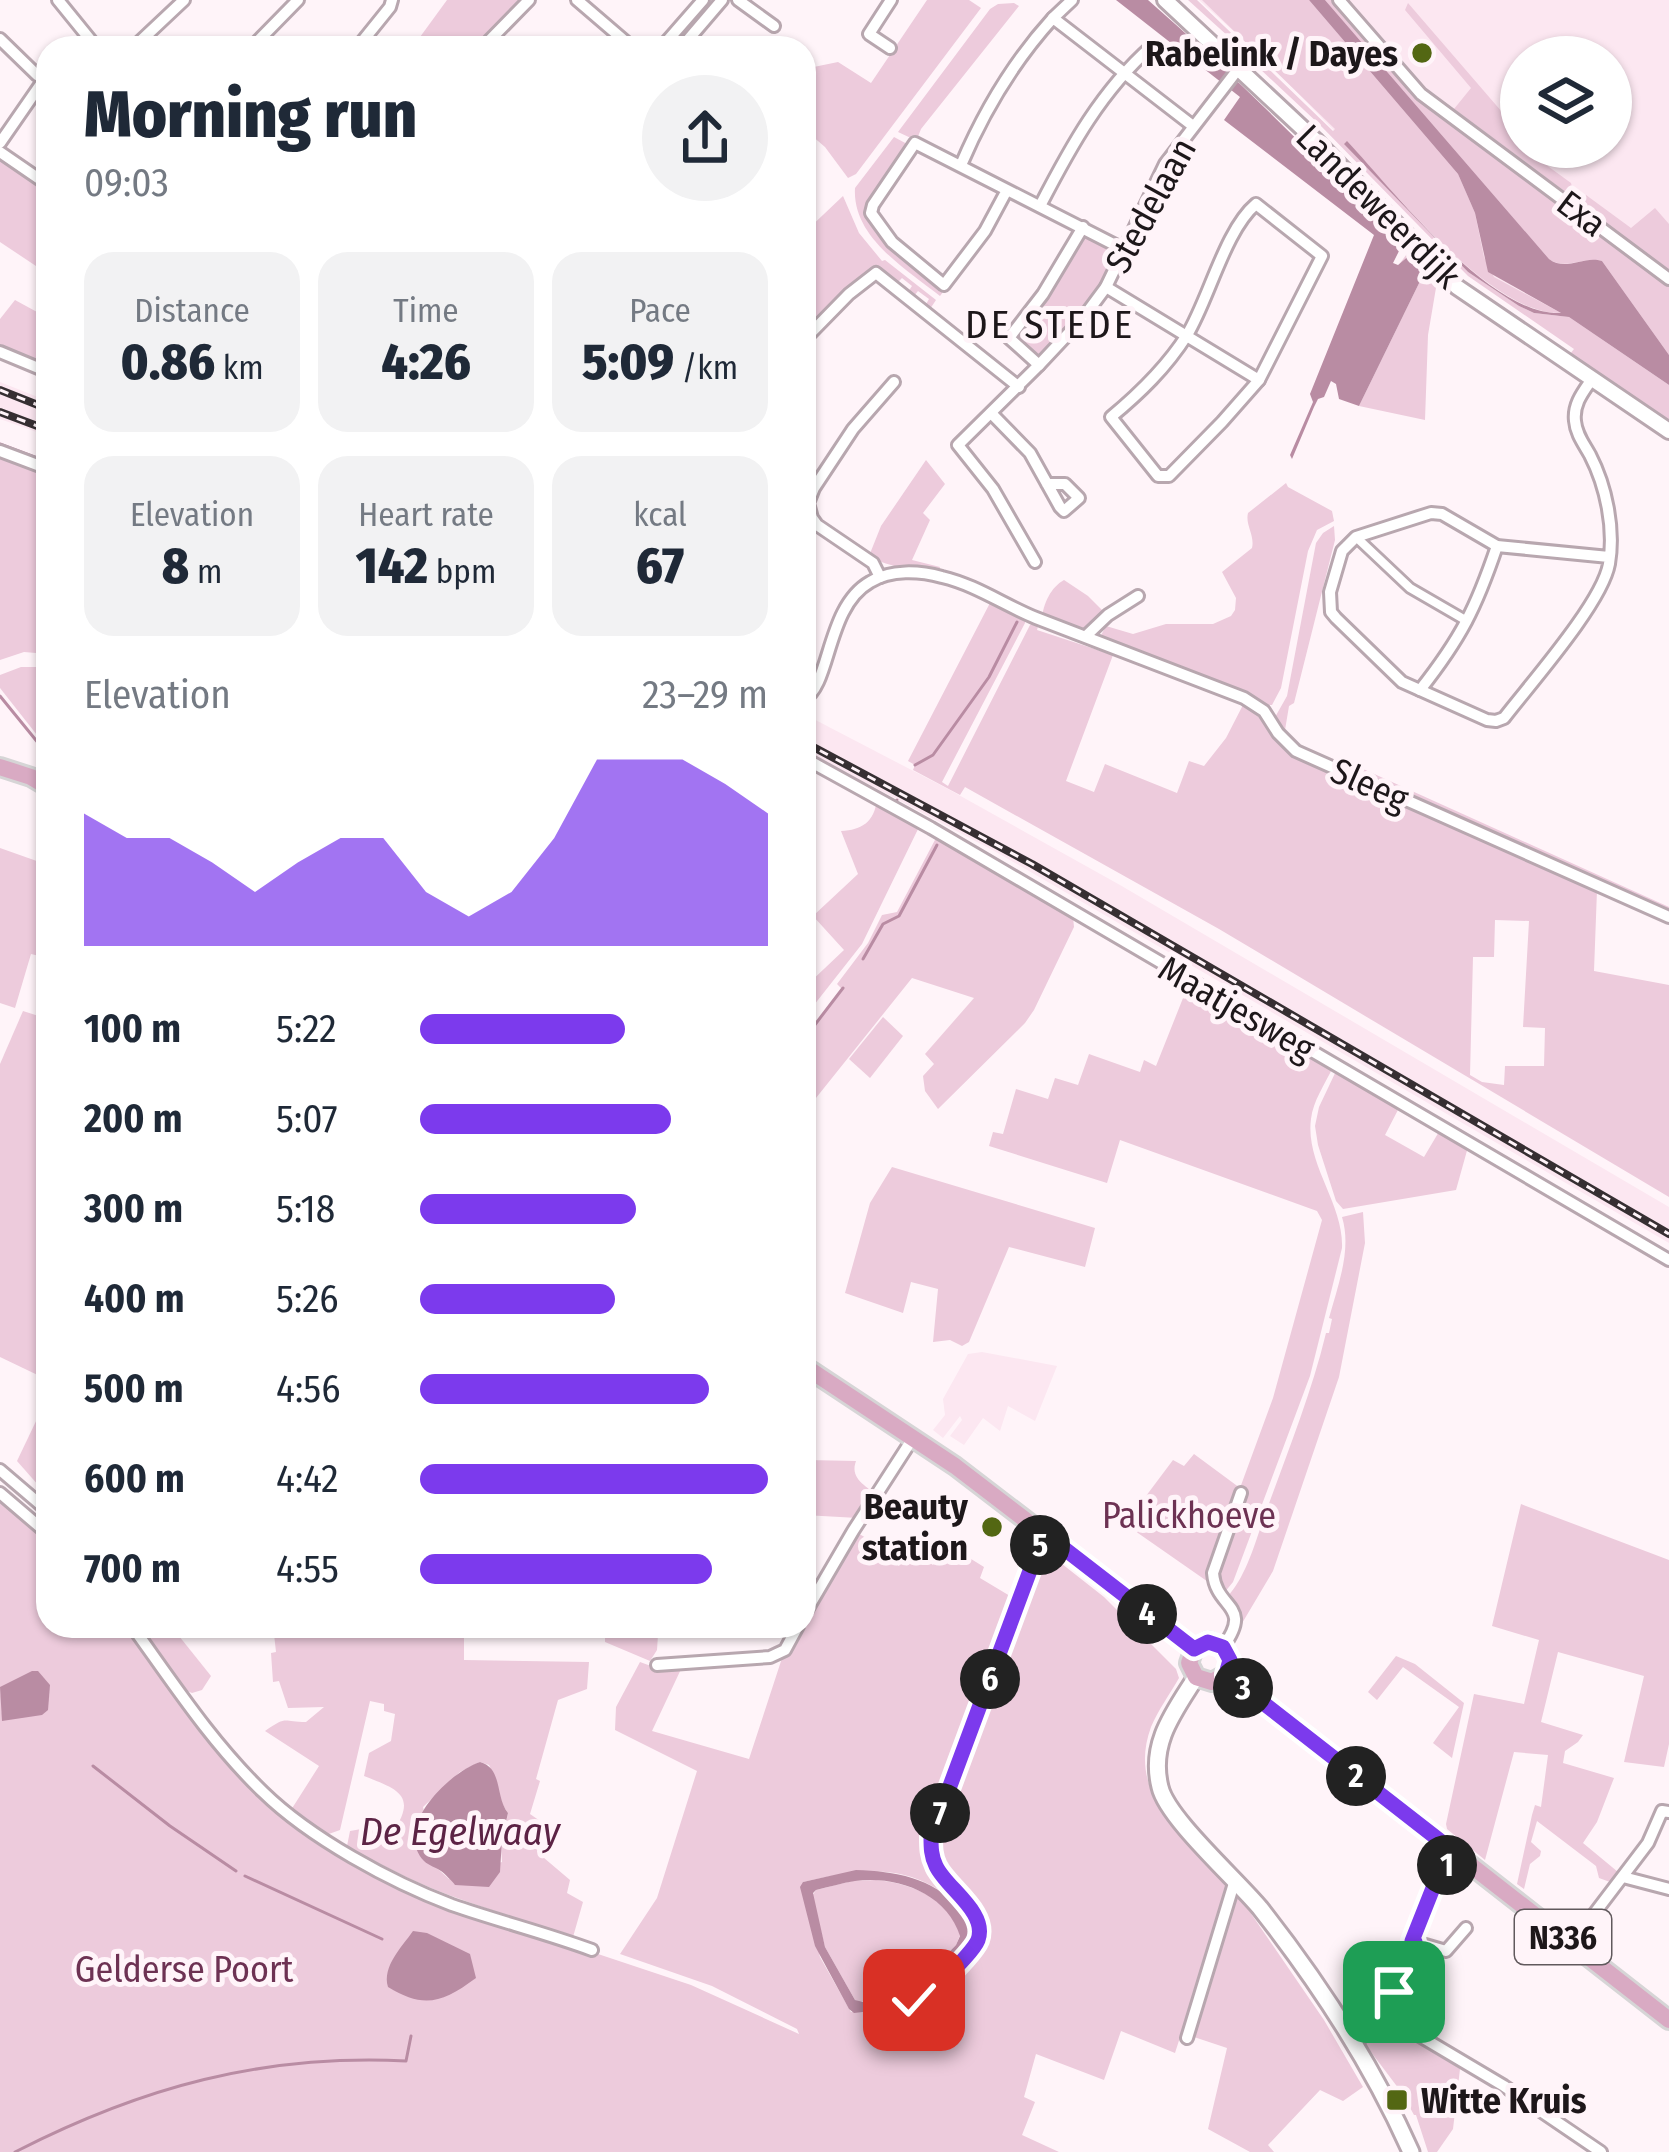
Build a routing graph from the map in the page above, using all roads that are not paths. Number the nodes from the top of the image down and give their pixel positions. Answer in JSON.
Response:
{"nodes":[{"id":1,"x":58,"y":0,"type":"edge"},
{"id":2,"x":184,"y":0,"type":"edge"},
{"id":3,"x":298,"y":0,"type":"edge"},
{"id":4,"x":392,"y":0,"type":"edge"},
{"id":5,"x":529,"y":0,"type":"edge"},
{"id":6,"x":577,"y":0,"type":"edge"},
{"id":7,"x":703,"y":0,"type":"edge"},
{"id":8,"x":738,"y":0,"type":"edge"},
{"id":9,"x":1072,"y":0,"type":"edge"},
{"id":10,"x":1166,"y":0,"type":"edge"},
{"id":11,"x":1339,"y":0,"type":"edge"},
{"id":12,"x":719,"y":1,"type":"edge"},
{"id":13,"x":888,"y":1,"type":"edge"},
{"id":14,"x":1053,"y":18,"type":"junction"},
{"id":15,"x":774,"y":26,"type":"dead end"},
{"id":16,"x":83,"y":36,"type":"edge"},
{"id":17,"x":146,"y":36,"type":"edge"},
{"id":18,"x":263,"y":36,"type":"edge"},
{"id":19,"x":367,"y":36,"type":"edge"},
{"id":20,"x":494,"y":36,"type":"edge"},
{"id":21,"x":619,"y":36,"type":"edge"},
{"id":22,"x":672,"y":36,"type":"edge"},
{"id":23,"x":691,"y":36,"type":"edge"},
{"id":24,"x":0,"y":39,"type":"edge"},
{"id":25,"x":1152,"y":46,"type":"dead end"},
{"id":26,"x":890,"y":48,"type":"dead end"},
{"id":27,"x":1237,"y":71,"type":"junction"},
{"id":28,"x":36,"y":73,"type":"edge"},
{"id":29,"x":1124,"y":73,"type":"junction"},
{"id":30,"x":36,"y":93,"type":"edge"},
{"id":31,"x":1193,"y":126,"type":"junction"},
{"id":32,"x":0,"y":143,"type":"edge"},
{"id":33,"x":0,"y":152,"type":"edge"},
{"id":34,"x":961,"y":165,"type":"junction"},
{"id":35,"x":36,"y":177,"type":"edge"},
{"id":36,"x":1007,"y":190,"type":"junction"},
{"id":37,"x":1040,"y":206,"type":"junction"},
{"id":38,"x":1083,"y":227,"type":"junction"},
{"id":39,"x":1123,"y":249,"type":"junction"},
{"id":40,"x":1669,"y":279,"type":"edge"},
{"id":41,"x":1106,"y":287,"type":"junction"},
{"id":42,"x":816,"y":328,"type":"edge"},
{"id":43,"x":1187,"y":335,"type":"junction"},
{"id":44,"x":0,"y":352,"type":"edge"},
{"id":45,"x":1039,"y":365,"type":"junction"},
{"id":46,"x":36,"y":367,"type":"edge"},
{"id":47,"x":1592,"y":379,"type":"junction"},
{"id":48,"x":1259,"y":380,"type":"junction"},
{"id":49,"x":894,"y":382,"type":"dead end"},
{"id":50,"x":1019,"y":387,"type":"junction"},
{"id":51,"x":991,"y":413,"type":"junction"},
{"id":52,"x":1669,"y":431,"type":"edge"},
{"id":53,"x":0,"y":452,"type":"edge"},
{"id":54,"x":36,"y":465,"type":"edge"},
{"id":55,"x":1047,"y":484,"type":"dead end"},
{"id":56,"x":816,"y":485,"type":"edge"},
{"id":57,"x":816,"y":524,"type":"edge"},
{"id":58,"x":1356,"y":537,"type":"junction"},
{"id":59,"x":1497,"y":546,"type":"junction"},
{"id":60,"x":1610,"y":557,"type":"junction"},
{"id":61,"x":1035,"y":562,"type":"dead end"},
{"id":62,"x":880,"y":577,"type":"junction"},
{"id":63,"x":1138,"y":596,"type":"dead end"},
{"id":64,"x":1468,"y":622,"type":"junction"},
{"id":65,"x":1086,"y":636,"type":"junction"},
{"id":66,"x":816,"y":686,"type":"edge"},
{"id":67,"x":1420,"y":690,"type":"junction"},
{"id":68,"x":816,"y":765,"type":"edge"},
{"id":69,"x":0,"y":766,"type":"edge"},
{"id":70,"x":36,"y":780,"type":"edge"},
{"id":71,"x":1669,"y":916,"type":"edge"},
{"id":72,"x":1669,"y":1260,"type":"edge"},
{"id":73,"x":816,"y":1374,"type":"edge"},
{"id":74,"x":914,"y":1438,"type":"junction"},
{"id":75,"x":0,"y":1470,"type":"edge"},
{"id":76,"x":0,"y":1493,"type":"edge"},
{"id":77,"x":1241,"y":1493,"type":"dead end"},
{"id":78,"x":36,"y":1501,"type":"edge"},
{"id":79,"x":36,"y":1524,"type":"edge"},
{"id":80,"x":1044,"y":1533,"type":"junction"},
{"id":81,"x":816,"y":1595,"type":"edge"},
{"id":82,"x":141,"y":1638,"type":"edge"},
{"id":83,"x":791,"y":1638,"type":"edge"},
{"id":84,"x":1223,"y":1647,"type":"junction"},
{"id":85,"x":1194,"y":1649,"type":"junction"},
{"id":86,"x":657,"y":1665,"type":"dead end"},
{"id":87,"x":1226,"y":1674,"type":"junction"},
{"id":88,"x":1196,"y":1677,"type":"junction"},
{"id":89,"x":1669,"y":1812,"type":"edge"},
{"id":90,"x":1457,"y":1854,"type":"junction"},
{"id":91,"x":1623,"y":1877,"type":"junction"},
{"id":92,"x":1235,"y":1879,"type":"junction"},
{"id":93,"x":1669,"y":1889,"type":"edge"},
{"id":94,"x":1466,"y":1928,"type":"dead end"},
{"id":95,"x":1415,"y":1942,"type":"junction"},
{"id":96,"x":1572,"y":1943,"type":"junction"},
{"id":97,"x":592,"y":1950,"type":"dead end"},
{"id":98,"x":903,"y":1995,"type":"dead end"},
{"id":99,"x":1669,"y":2020,"type":"edge"},
{"id":100,"x":1388,"y":2023,"type":"junction"},
{"id":101,"x":1187,"y":2038,"type":"dead end"},
{"id":102,"x":1354,"y":2042,"type":"junction"},
{"id":103,"x":1411,"y":2152,"type":"edge"},
{"id":104,"x":1601,"y":2152,"type":"edge"}],
"edges":[{"from":1,"to":16,"type":"street"},
{"from":2,"to":17,"type":"street"},
{"from":3,"to":18,"type":"street"},
{"from":4,"to":19,"type":"street"},
{"from":5,"to":20,"type":"street"},
{"from":6,"to":21,"type":"street"},
{"from":7,"to":22,"type":"street"},
{"from":8,"to":15,"type":"street"},
{"from":9,"to":14,"type":"street"},
{"from":10,"to":27,"type":"street","name":"Landeweerdijk"},
{"from":11,"to":40,"type":"street","name":"Exa"},
{"from":12,"to":23,"type":"street"},
{"from":13,"to":26,"type":"street"},
{"from":14,"to":29,"type":"street"},
{"from":14,"to":34,"type":"street"},
{"from":24,"to":28,"type":"street"},
{"from":25,"to":29,"type":"street"},
{"from":27,"to":31,"type":"street","name":"Stedelaan"},
{"from":27,"to":47,"type":"street","name":"Landeweerdijk"},
{"from":29,"to":31,"type":"street"},
{"from":29,"to":37,"type":"street"},
{"from":30,"to":32,"type":"street"},
{"from":31,"to":39,"type":"street","name":"Stedelaan"},
{"from":33,"to":35,"type":"street"},
{"from":34,"to":36,"type":"street"},
{"from":34,"to":36,"type":"street"},
{"from":36,"to":37,"type":"street"},
{"from":37,"to":38,"type":"street"},
{"from":38,"to":39,"type":"street"},
{"from":38,"to":45,"type":"street"},
{"from":39,"to":41,"type":"street","name":"Stedelaan"},
{"from":41,"to":43,"type":"street"},
{"from":41,"to":45,"type":"street","name":"Stedelaan"},
{"from":42,"to":50,"type":"street"},
{"from":43,"to":48,"type":"street"},
{"from":43,"to":48,"type":"street"},
{"from":43,"to":48,"type":"street"},
{"from":44,"to":46,"type":"street"},
{"from":45,"to":50,"type":"street","name":"Stedelaan"},
{"from":47,"to":52,"type":"street","name":"Landeweerdijk"},
{"from":47,"to":60,"type":"street"},
{"from":49,"to":56,"type":"street"},
{"from":50,"to":51,"type":"street","name":"Stedelaan"},
{"from":51,"to":55,"type":"street"},
{"from":51,"to":61,"type":"street","name":"Stedelaan"},
{"from":53,"to":54,"type":"street"},
{"from":57,"to":62,"type":"street"},
{"from":58,"to":59,"type":"street"},
{"from":58,"to":64,"type":"street"},
{"from":58,"to":67,"type":"street"},
{"from":59,"to":60,"type":"street"},
{"from":59,"to":64,"type":"street"},
{"from":60,"to":67,"type":"street"},
{"from":62,"to":65,"type":"street","name":"Sleeg"},
{"from":62,"to":66,"type":"street"},
{"from":63,"to":65,"type":"street"},
{"from":64,"to":67,"type":"street"},
{"from":65,"to":71,"type":"street","name":"Sleeg"},
{"from":68,"to":72,"type":"street","name":"Maatjesweg"},
{"from":69,"to":70,"type":"main road"},
{"from":73,"to":74,"type":"main road"},
{"from":74,"to":80,"type":"main road"},
{"from":74,"to":81,"type":"street"},
{"from":75,"to":78,"type":"street"},
{"from":76,"to":79,"type":"street"},
{"from":77,"to":84,"type":"street"},
{"from":80,"to":85,"type":"main road"},
{"from":80,"to":98,"type":"street"},
{"from":82,"to":97,"type":"street"},
{"from":83,"to":86,"type":"street"},
{"from":84,"to":85,"type":"main road"},
{"from":84,"to":87,"type":"main road"},
{"from":85,"to":88,"type":"main road"},
{"from":87,"to":88,"type":"main road"},
{"from":87,"to":90,"type":"main road","number":"N336"},
{"from":88,"to":92,"type":"main road"},
{"from":89,"to":91,"type":"street"},
{"from":90,"to":95,"type":"street"},
{"from":90,"to":96,"type":"main road","number":"N336"},
{"from":91,"to":93,"type":"street"},
{"from":91,"to":96,"type":"street"},
{"from":92,"to":101,"type":"street"},
{"from":92,"to":102,"type":"main road"},
{"from":94,"to":95,"type":"street"},
{"from":95,"to":100,"type":"street"},
{"from":96,"to":99,"type":"main road","number":"N336"},
{"from":100,"to":102,"type":"street"},
{"from":100,"to":104,"type":"street"},
{"from":102,"to":103,"type":"main road"}]}
